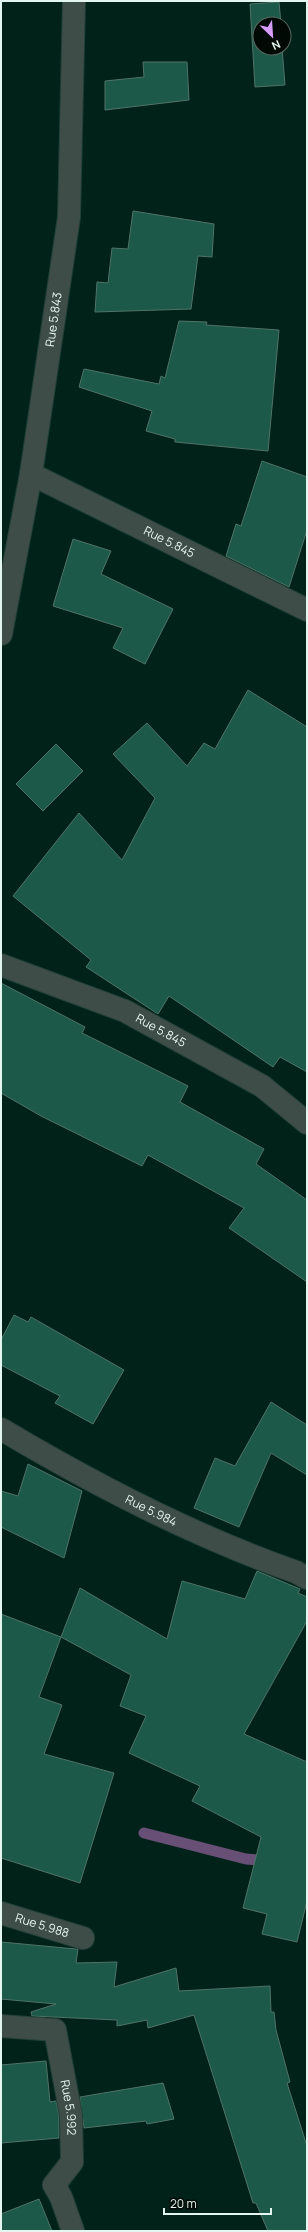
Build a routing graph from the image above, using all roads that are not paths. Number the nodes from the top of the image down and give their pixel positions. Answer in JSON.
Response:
{"nodes":[{"id":1,"x":74,"y":1,"type":"edge"},
{"id":2,"x":31,"y":474,"type":"junction"},
{"id":3,"x":307,"y":610,"type":"edge"},
{"id":4,"x":1,"y":634,"type":"edge"},
{"id":5,"x":1,"y":964,"type":"edge"},
{"id":6,"x":307,"y":1124,"type":"edge"},
{"id":7,"x":1,"y":1429,"type":"edge"},
{"id":8,"x":307,"y":1578,"type":"edge"},
{"id":9,"x":1,"y":1913,"type":"edge"},
{"id":10,"x":84,"y":1938,"type":"dead end"},
{"id":11,"x":1,"y":2026,"type":"edge"},
{"id":12,"x":73,"y":2231,"type":"edge"}],
"edges":[{"from":1,"to":2,"type":"street","name":"Rue 5.843"},
{"from":2,"to":3,"type":"street","name":"Rue 5.845"},
{"from":2,"to":4,"type":"street","name":"Rue 5.843"},
{"from":5,"to":6,"type":"street","name":"Rue 5.845"},
{"from":7,"to":8,"type":"street","name":"Rue 5.984"},
{"from":9,"to":10,"type":"street","name":"Rue 5.988"},
{"from":11,"to":12,"type":"street","name":"Rue 5.992"}]}
